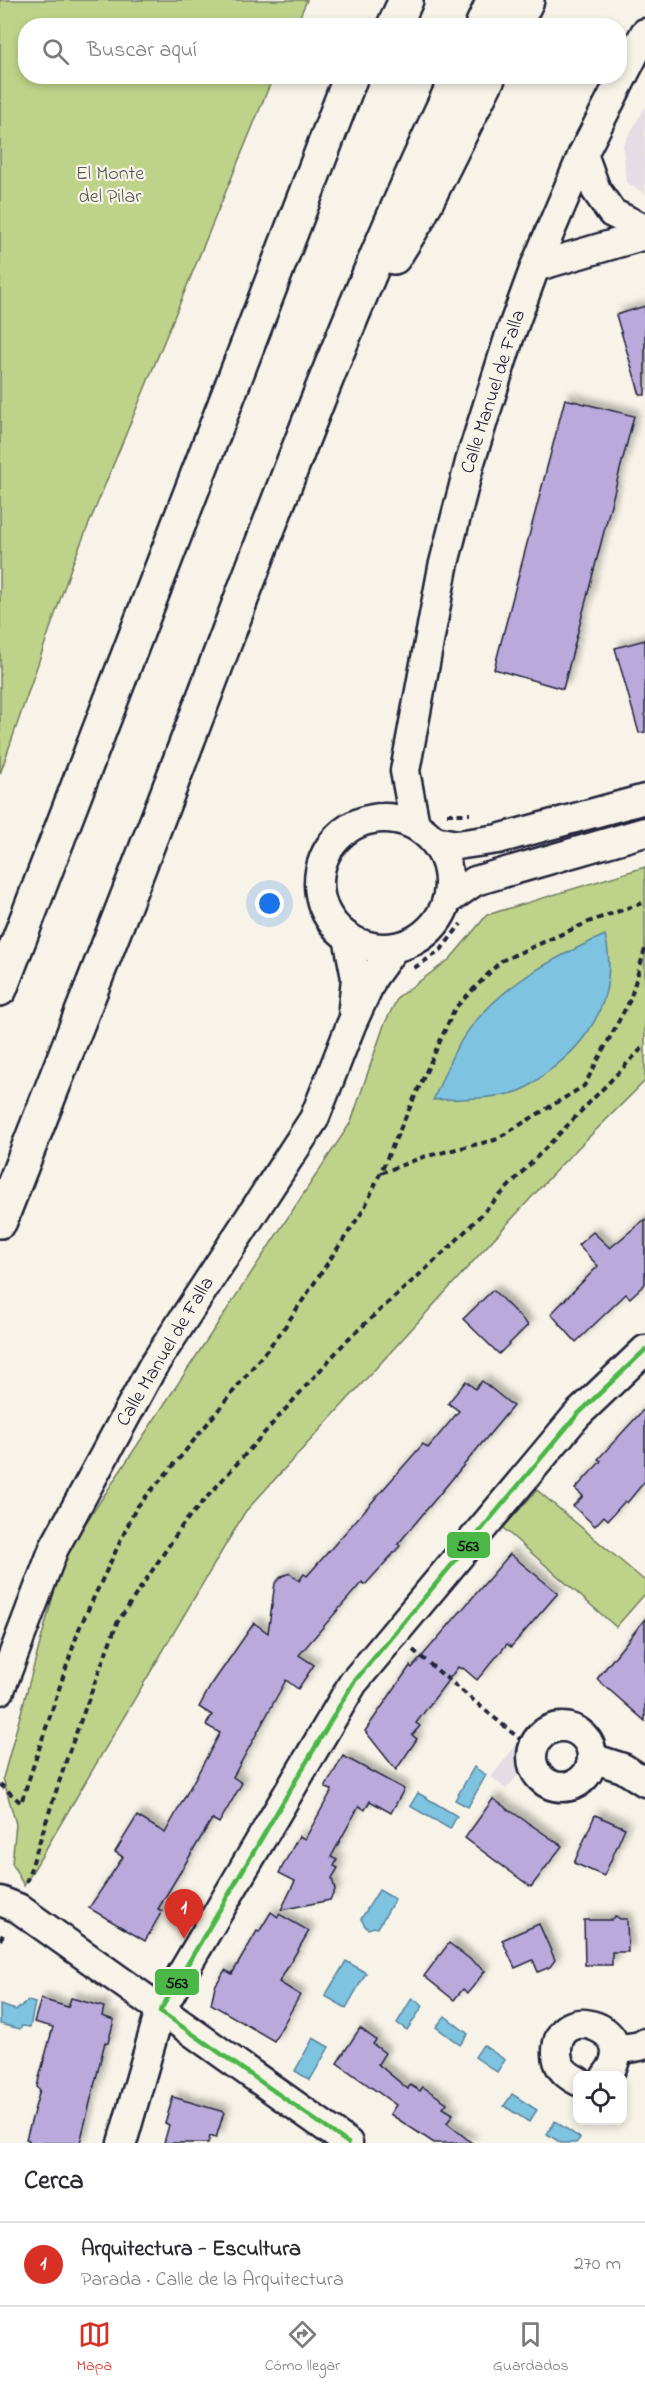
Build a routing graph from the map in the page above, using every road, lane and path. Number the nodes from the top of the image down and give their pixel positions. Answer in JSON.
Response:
{"nodes":[{"id":1,"x":381,"y":0,"type":"edge"},
{"id":2,"x":406,"y":0,"type":"edge"},
{"id":3,"x":494,"y":0,"type":"edge"},
{"id":4,"x":527,"y":0,"type":"edge"},
{"id":5,"x":374,"y":18,"type":"edge"},
{"id":6,"x":398,"y":18,"type":"edge"},
{"id":7,"x":486,"y":18,"type":"edge"},
{"id":8,"x":518,"y":18,"type":"edge"},
{"id":9,"x":645,"y":33,"type":"edge"},
{"id":10,"x":627,"y":68,"type":"edge"},
{"id":11,"x":348,"y":84,"type":"edge"},
{"id":12,"x":365,"y":84,"type":"edge"},
{"id":13,"x":454,"y":84,"type":"edge"},
{"id":14,"x":485,"y":84,"type":"edge"},
{"id":15,"x":618,"y":84,"type":"edge"},
{"id":16,"x":582,"y":154,"type":"junction"},
{"id":17,"x":645,"y":230,"type":"edge"},
{"id":18,"x":645,"y":235,"type":"edge"},
{"id":19,"x":280,"y":259,"type":"junction"},
{"id":20,"x":535,"y":267,"type":"junction"},
{"id":21,"x":346,"y":332,"type":"junction"},
{"id":22,"x":405,"y":771,"type":"junction"},
{"id":23,"x":645,"y":799,"type":"edge"},
{"id":24,"x":370,"y":819,"type":"junction"},
{"id":25,"x":645,"y":832,"type":"edge"},
{"id":26,"x":425,"y":833,"type":"junction"},
{"id":27,"x":448,"y":900,"type":"junction"},
{"id":28,"x":645,"y":902,"type":"edge"},
{"id":29,"x":348,"y":937,"type":"junction"},
{"id":30,"x":394,"y":948,"type":"junction"},
{"id":31,"x":645,"y":949,"type":"edge"},
{"id":32,"x":0,"y":989,"type":"edge"},
{"id":33,"x":351,"y":1025,"type":"junction"},
{"id":34,"x":645,"y":1045,"type":"edge"},
{"id":35,"x":380,"y":1174,"type":"junction"},
{"id":36,"x":0,"y":1221,"type":"edge"},
{"id":37,"x":645,"y":1350,"type":"edge"},
{"id":38,"x":394,"y":1634,"type":"junction"},
{"id":39,"x":0,"y":1690,"type":"edge"},
{"id":40,"x":533,"y":1750,"type":"junction"},
{"id":41,"x":592,"y":1758,"type":"junction"},
{"id":42,"x":645,"y":1782,"type":"edge"},
{"id":43,"x":0,"y":1784,"type":"edge"},
{"id":44,"x":0,"y":1881,"type":"edge"},
{"id":45,"x":9,"y":1904,"type":"edge"},
{"id":46,"x":0,"y":1940,"type":"edge"},
{"id":47,"x":160,"y":2011,"type":"junction"},
{"id":48,"x":645,"y":2043,"type":"edge"},
{"id":49,"x":611,"y":2063,"type":"edge"},
{"id":50,"x":573,"y":2078,"type":"edge"},
{"id":51,"x":122,"y":2143,"type":"edge"},
{"id":52,"x":348,"y":2143,"type":"edge"}],
"edges":[{"from":1,"to":5,"type":"highway"},
{"from":2,"to":6,"type":"highway"},
{"from":3,"to":7,"type":"highway"},
{"from":4,"to":8,"type":"highway"},
{"from":9,"to":10,"type":"street","name":"Calle Manuel de Falla"},
{"from":11,"to":19,"type":"highway"},
{"from":12,"to":19,"type":"highway"},
{"from":13,"to":21,"type":"highway"},
{"from":14,"to":21,"type":"highway"},
{"from":15,"to":16,"type":"street","name":"Calle Manuel de Falla"},
{"from":16,"to":17,"type":"street"},
{"from":16,"to":20,"type":"street","name":"Calle Manuel de Falla"},
{"from":18,"to":20,"type":"street"},
{"from":19,"to":32,"type":"highway"},
{"from":20,"to":22,"type":"street","name":"Calle Manuel de Falla"},
{"from":21,"to":36,"type":"highway"},
{"from":22,"to":24,"type":"street","name":"Calle Manuel de Falla"},
{"from":22,"to":26,"type":"street","name":"Calle Manuel de Falla"},
{"from":23,"to":26,"type":"street"},
{"from":24,"to":26,"type":"street"},
{"from":24,"to":29,"type":"street"},
{"from":25,"to":27,"type":"street"},
{"from":26,"to":27,"type":"street"},
{"from":27,"to":30,"type":"street"},
{"from":28,"to":35,"type":"path"},
{"from":29,"to":30,"type":"street"},
{"from":29,"to":33,"type":"street","name":"Calle Manuel de Falla"},
{"from":30,"to":33,"type":"street","name":"Calle Manuel de Falla"},
{"from":31,"to":35,"type":"path"},
{"from":33,"to":39,"type":"street","name":"Calle Manuel de Falla"},
{"from":34,"to":45,"type":"path"},
{"from":35,"to":43,"type":"path"},
{"from":37,"to":38,"type":"street"},
{"from":38,"to":40,"type":"path"},
{"from":38,"to":47,"type":"street"},
{"from":40,"to":41,"type":"street"},
{"from":40,"to":41,"type":"street"},
{"from":41,"to":42,"type":"street"},
{"from":44,"to":45,"type":"street"},
{"from":45,"to":46,"type":"path"},
{"from":45,"to":47,"type":"street"},
{"from":47,"to":51,"type":"street"},
{"from":47,"to":52,"type":"street"},
{"from":48,"to":49,"type":"street"},
{"from":49,"to":50,"type":"street"}]}
